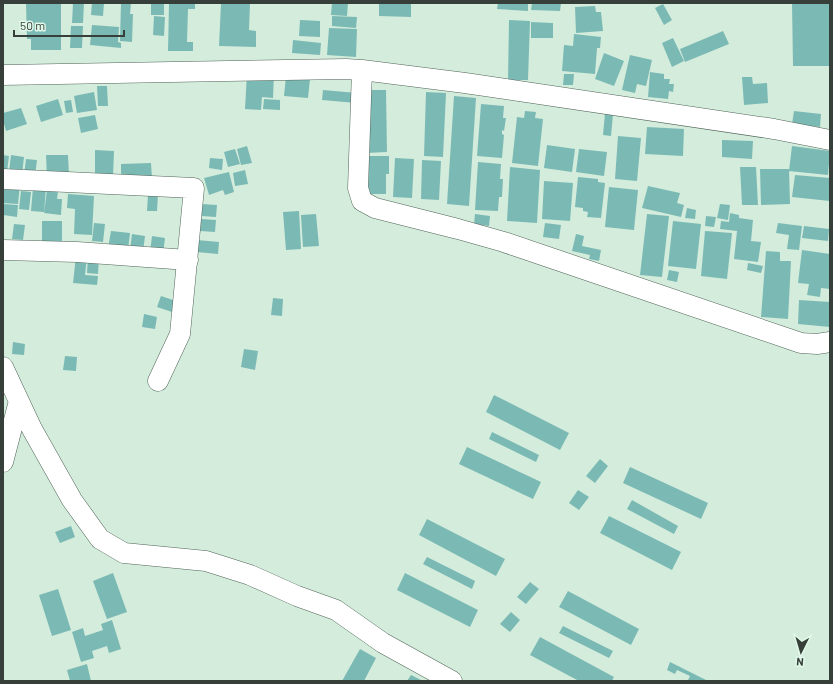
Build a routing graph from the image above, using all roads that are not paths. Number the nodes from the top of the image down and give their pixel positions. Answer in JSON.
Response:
{"nodes":[{"id":1,"x":362,"y":70,"type":"junction"},
{"id":2,"x":3,"y":75,"type":"edge"},
{"id":3,"x":830,"y":140,"type":"edge"},
{"id":4,"x":3,"y":179,"type":"edge"},
{"id":5,"x":3,"y":250,"type":"edge"},
{"id":6,"x":188,"y":260,"type":"junction"},
{"id":7,"x":830,"y":342,"type":"edge"},
{"id":8,"x":3,"y":366,"type":"edge"},
{"id":9,"x":158,"y":381,"type":"dead end"},
{"id":10,"x":19,"y":401,"type":"junction"},
{"id":11,"x":3,"y":462,"type":"edge"},
{"id":12,"x":452,"y":681,"type":"edge"}],
"edges":[{"from":1,"to":2,"type":"street"},
{"from":1,"to":3,"type":"street"},
{"from":1,"to":7,"type":"street"},
{"from":4,"to":6,"type":"street"},
{"from":5,"to":6,"type":"street"},
{"from":6,"to":9,"type":"street"},
{"from":8,"to":10,"type":"street"},
{"from":10,"to":11,"type":"street"},
{"from":10,"to":12,"type":"street"}]}
